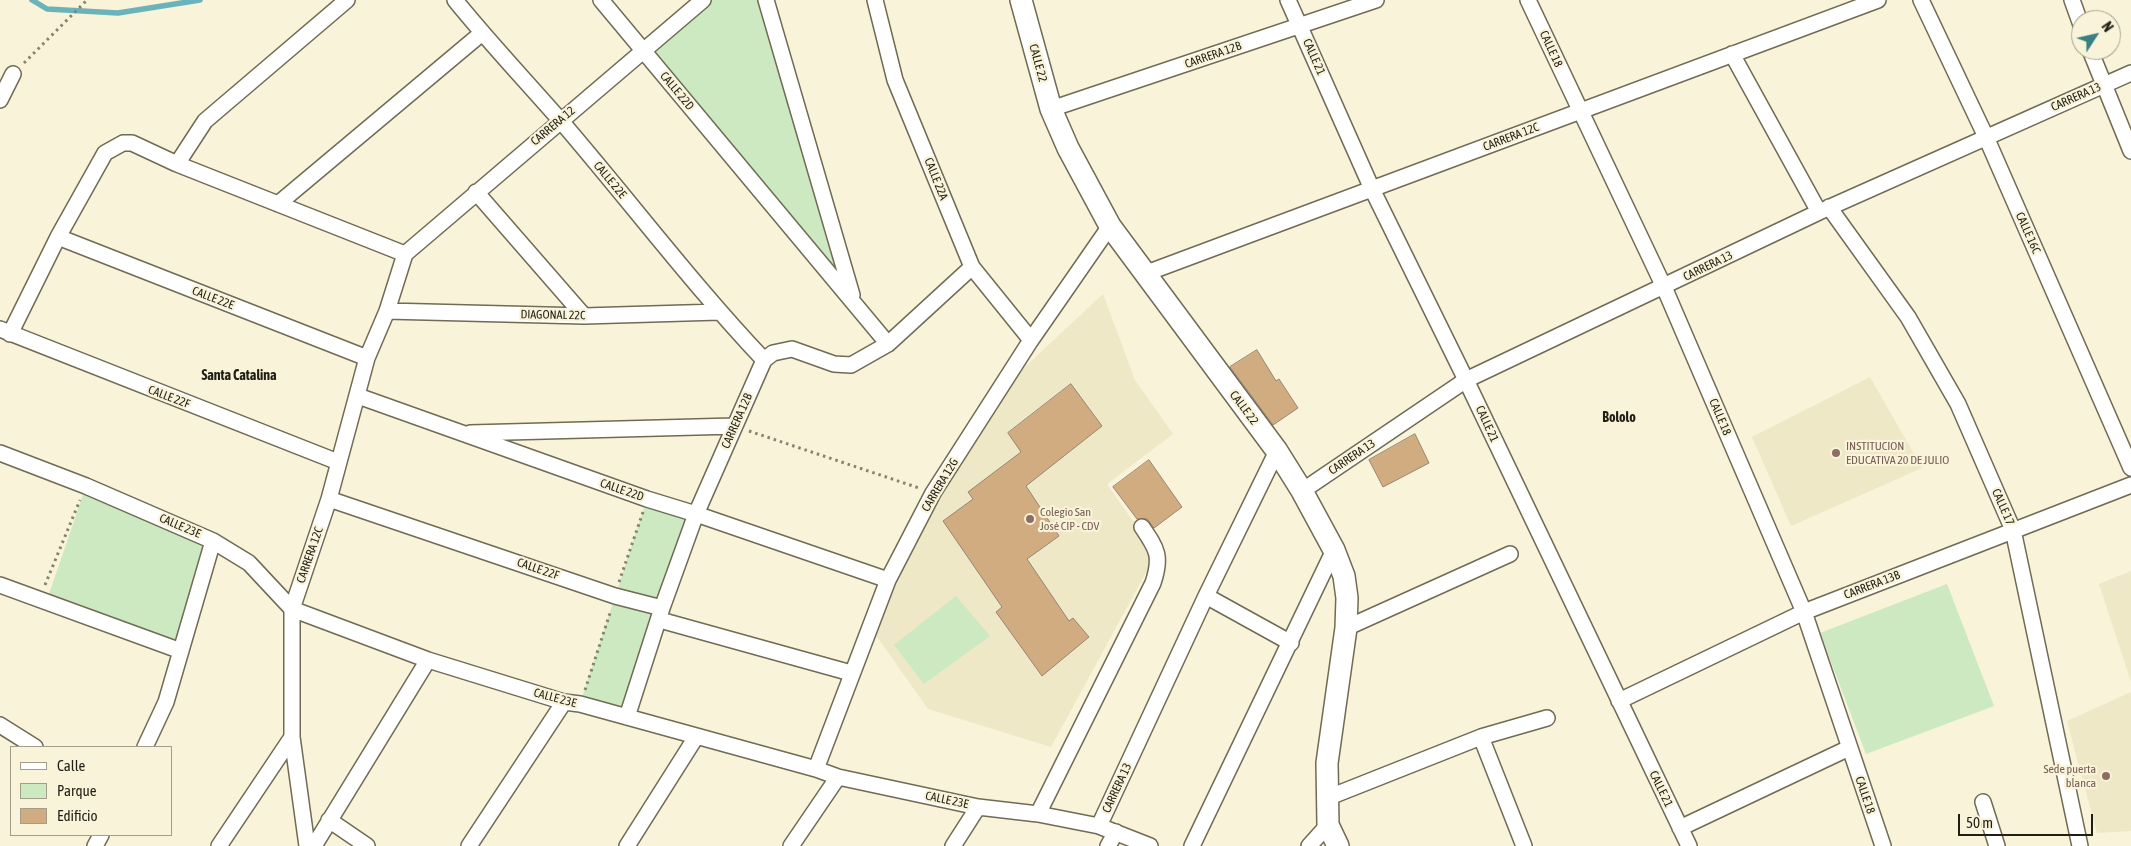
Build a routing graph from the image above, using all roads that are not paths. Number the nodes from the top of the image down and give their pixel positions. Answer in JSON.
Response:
{"nodes":[{"id":1,"x":347,"y":0,"type":"edge"},
{"id":2,"x":455,"y":0,"type":"edge"},
{"id":3,"x":601,"y":0,"type":"edge"},
{"id":4,"x":703,"y":0,"type":"edge"},
{"id":5,"x":766,"y":0,"type":"edge"},
{"id":6,"x":875,"y":0,"type":"edge"},
{"id":7,"x":1021,"y":0,"type":"edge"},
{"id":8,"x":1288,"y":0,"type":"edge"},
{"id":9,"x":1376,"y":0,"type":"edge"},
{"id":10,"x":1528,"y":0,"type":"edge"},
{"id":11,"x":1878,"y":0,"type":"edge"},
{"id":12,"x":1921,"y":0,"type":"edge"},
{"id":13,"x":1300,"y":25,"type":"junction"},
{"id":14,"x":482,"y":34,"type":"junction"},
{"id":15,"x":643,"y":50,"type":"junction"},
{"id":16,"x":1732,"y":54,"type":"junction"},
{"id":17,"x":2094,"y":60,"type":"edge"},
{"id":18,"x":2131,"y":73,"type":"edge"},
{"id":19,"x":13,"y":74,"type":"road end"},
{"id":20,"x":2103,"y":85,"type":"junction"},
{"id":21,"x":0,"y":100,"type":"edge"},
{"id":22,"x":1051,"y":109,"type":"junction"},
{"id":23,"x":1580,"y":111,"type":"junction"},
{"id":24,"x":560,"y":120,"type":"junction"},
{"id":25,"x":1986,"y":137,"type":"junction"},
{"id":26,"x":2131,"y":151,"type":"edge"},
{"id":27,"x":177,"y":164,"type":"junction"},
{"id":28,"x":1372,"y":189,"type":"junction"},
{"id":29,"x":476,"y":192,"type":"junction"},
{"id":30,"x":278,"y":204,"type":"junction"},
{"id":31,"x":1824,"y":210,"type":"junction"},
{"id":32,"x":1110,"y":226,"type":"junction"},
{"id":33,"x":58,"y":237,"type":"junction"},
{"id":34,"x":405,"y":254,"type":"junction"},
{"id":35,"x":972,"y":267,"type":"junction"},
{"id":36,"x":1144,"y":274,"type":"junction"},
{"id":37,"x":1664,"y":287,"type":"junction"},
{"id":38,"x":853,"y":301,"type":"junction"},
{"id":39,"x":387,"y":311,"type":"junction"},
{"id":40,"x":718,"y":312,"type":"junction"},
{"id":41,"x":584,"y":316,"type":"junction"},
{"id":42,"x":5,"y":332,"type":"edge"},
{"id":43,"x":1031,"y":340,"type":"junction"},
{"id":44,"x":888,"y":344,"type":"junction"},
{"id":45,"x":367,"y":358,"type":"junction"},
{"id":46,"x":764,"y":360,"type":"junction"},
{"id":47,"x":1466,"y":380,"type":"junction"},
{"id":48,"x":358,"y":396,"type":"junction"},
{"id":49,"x":734,"y":426,"type":"junction"},
{"id":50,"x":461,"y":433,"type":"junction"},
{"id":51,"x":1277,"y":451,"type":"junction"},
{"id":52,"x":0,"y":453,"type":"edge"},
{"id":53,"x":338,"y":462,"type":"junction"},
{"id":54,"x":2131,"y":468,"type":"edge"},
{"id":55,"x":2131,"y":485,"type":"edge"},
{"id":56,"x":1302,"y":490,"type":"junction"},
{"id":57,"x":329,"y":499,"type":"junction"},
{"id":58,"x":696,"y":514,"type":"junction"},
{"id":59,"x":1142,"y":527,"type":"dead end"},
{"id":60,"x":2013,"y":530,"type":"junction"},
{"id":61,"x":213,"y":541,"type":"junction"},
{"id":62,"x":1334,"y":550,"type":"junction"},
{"id":63,"x":1510,"y":554,"type":"dead end"},
{"id":64,"x":888,"y":580,"type":"junction"},
{"id":65,"x":0,"y":584,"type":"edge"},
{"id":66,"x":1206,"y":596,"type":"junction"},
{"id":67,"x":292,"y":609,"type":"junction"},
{"id":68,"x":1804,"y":612,"type":"junction"},
{"id":69,"x":661,"y":614,"type":"junction"},
{"id":70,"x":1346,"y":628,"type":"junction"},
{"id":71,"x":1291,"y":643,"type":"junction"},
{"id":72,"x":181,"y":650,"type":"junction"},
{"id":73,"x":428,"y":660,"type":"junction"},
{"id":74,"x":851,"y":673,"type":"junction"},
{"id":75,"x":1619,"y":701,"type":"junction"},
{"id":76,"x":564,"y":702,"type":"junction"},
{"id":77,"x":627,"y":717,"type":"junction"},
{"id":78,"x":1547,"y":718,"type":"dead end"},
{"id":79,"x":0,"y":724,"type":"edge"},
{"id":80,"x":1481,"y":737,"type":"junction"},
{"id":81,"x":292,"y":738,"type":"junction"},
{"id":82,"x":696,"y":738,"type":"junction"},
{"id":83,"x":33,"y":746,"type":"edge"},
{"id":84,"x":145,"y":746,"type":"edge"},
{"id":85,"x":1848,"y":748,"type":"junction"},
{"id":86,"x":816,"y":769,"type":"junction"},
{"id":87,"x":838,"y":777,"type":"junction"},
{"id":88,"x":1327,"y":798,"type":"junction"},
{"id":89,"x":1983,"y":802,"type":"dead end"},
{"id":90,"x":978,"y":807,"type":"junction"},
{"id":91,"x":1038,"y":814,"type":"junction"},
{"id":92,"x":329,"y":820,"type":"junction"},
{"id":93,"x":1328,"y":825,"type":"junction"},
{"id":94,"x":1099,"y":826,"type":"junction"},
{"id":95,"x":1680,"y":828,"type":"junction"},
{"id":96,"x":1116,"y":832,"type":"junction"},
{"id":97,"x":218,"y":846,"type":"edge"},
{"id":98,"x":307,"y":846,"type":"edge"},
{"id":99,"x":314,"y":846,"type":"edge"},
{"id":100,"x":367,"y":846,"type":"edge"},
{"id":101,"x":469,"y":846,"type":"edge"},
{"id":102,"x":627,"y":846,"type":"edge"},
{"id":103,"x":791,"y":846,"type":"edge"},
{"id":104,"x":953,"y":846,"type":"edge"},
{"id":105,"x":1108,"y":846,"type":"edge"},
{"id":106,"x":1150,"y":846,"type":"edge"},
{"id":107,"x":1192,"y":846,"type":"edge"},
{"id":108,"x":1309,"y":846,"type":"edge"},
{"id":109,"x":1338,"y":846,"type":"edge"},
{"id":110,"x":1524,"y":846,"type":"edge"},
{"id":111,"x":1689,"y":846,"type":"edge"},
{"id":112,"x":1883,"y":846,"type":"edge"},
{"id":113,"x":1997,"y":846,"type":"edge"},
{"id":114,"x":2080,"y":846,"type":"edge"}],
"edges":[{"from":1,"to":27,"type":"street"},
{"from":2,"to":14,"type":"street","name":"CALLE 22E"},
{"from":3,"to":15,"type":"street","name":"CALLE 22D"},
{"from":4,"to":15,"type":"street","name":"CARRERA 12"},
{"from":5,"to":38,"type":"street"},
{"from":6,"to":35,"type":"street","name":"CALLE 22A"},
{"from":7,"to":22,"type":"street","name":"CALLE 22"},
{"from":8,"to":13,"type":"street","name":"CALLE 21"},
{"from":9,"to":13,"type":"street","name":"CARRERA 12B"},
{"from":10,"to":23,"type":"street","name":"CALLE 18"},
{"from":11,"to":16,"type":"street","name":"CARRERA 12C"},
{"from":12,"to":25,"type":"street","name":"CALLE 16C"},
{"from":13,"to":22,"type":"street","name":"CARRERA 12B"},
{"from":13,"to":28,"type":"street","name":"CALLE 21"},
{"from":14,"to":24,"type":"street","name":"CALLE 22E"},
{"from":14,"to":30,"type":"street"},
{"from":15,"to":24,"type":"street","name":"CARRERA 12"},
{"from":15,"to":38,"type":"street","name":"CALLE 22D"},
{"from":16,"to":23,"type":"street","name":"CARRERA 12C"},
{"from":16,"to":31,"type":"street","name":"CALLE 17"},
{"from":17,"to":20,"type":"street"},
{"from":18,"to":20,"type":"street","name":"CARRERA 13"},
{"from":19,"to":21,"type":"street"},
{"from":20,"to":25,"type":"street","name":"CARRERA 13"},
{"from":20,"to":26,"type":"street"},
{"from":22,"to":32,"type":"street","name":"CALLE 22"},
{"from":23,"to":28,"type":"street","name":"CARRERA 12C"},
{"from":23,"to":37,"type":"street","name":"CALLE 18"},
{"from":24,"to":29,"type":"street","name":"CARRERA 12"},
{"from":24,"to":40,"type":"street","name":"CALLE 22E"},
{"from":25,"to":31,"type":"street","name":"CARRERA 13"},
{"from":25,"to":54,"type":"street","name":"CALLE 16C"},
{"from":27,"to":30,"type":"street"},
{"from":27,"to":33,"type":"street"},
{"from":28,"to":36,"type":"street","name":"CARRERA 12C"},
{"from":28,"to":47,"type":"street","name":"CALLE 21"},
{"from":29,"to":34,"type":"street","name":"CARRERA 12"},
{"from":29,"to":41,"type":"street"},
{"from":30,"to":34,"type":"street"},
{"from":31,"to":37,"type":"street","name":"CARRERA 13"},
{"from":31,"to":60,"type":"street","name":"CALLE 17"},
{"from":32,"to":36,"type":"street","name":"CALLE 22"},
{"from":32,"to":43,"type":"street","name":"CARRERA 12G"},
{"from":33,"to":42,"type":"street"},
{"from":33,"to":45,"type":"street","name":"CALLE 22E"},
{"from":34,"to":39,"type":"street","name":"CARRERA 12C"},
{"from":35,"to":43,"type":"street","name":"CALLE 22A"},
{"from":35,"to":44,"type":"street"},
{"from":36,"to":51,"type":"street","name":"CALLE 22"},
{"from":37,"to":47,"type":"street","name":"CARRERA 13"},
{"from":37,"to":68,"type":"street","name":"CALLE 18"},
{"from":38,"to":44,"type":"street","name":"CALLE 22D"},
{"from":39,"to":41,"type":"street","name":"DIAGONAL 22C"},
{"from":39,"to":45,"type":"street","name":"CARRERA 12C"},
{"from":40,"to":41,"type":"street","name":"DIAGONAL 22C"},
{"from":40,"to":46,"type":"street","name":"CALLE 22E"},
{"from":42,"to":53,"type":"street","name":"CALLE 22F"},
{"from":43,"to":64,"type":"street","name":"CARRERA 12G"},
{"from":44,"to":46,"type":"street"},
{"from":45,"to":48,"type":"street","name":"CARRERA 12C"},
{"from":46,"to":49,"type":"street","name":"CARRERA 12B"},
{"from":47,"to":56,"type":"street","name":"CARRERA 13"},
{"from":47,"to":75,"type":"street","name":"CALLE 21"},
{"from":48,"to":50,"type":"street","name":"CALLE 22D"},
{"from":48,"to":53,"type":"street","name":"CARRERA 12C"},
{"from":49,"to":50,"type":"street"},
{"from":49,"to":58,"type":"street","name":"CARRERA 12B"},
{"from":50,"to":58,"type":"street","name":"CALLE 22D"},
{"from":51,"to":56,"type":"street","name":"CALLE 22"},
{"from":51,"to":66,"type":"street","name":"CARRERA 13"},
{"from":52,"to":61,"type":"street","name":"CALLE 23E"},
{"from":53,"to":57,"type":"street","name":"CARRERA 12C"},
{"from":55,"to":60,"type":"street","name":"CARRERA 13B"},
{"from":56,"to":62,"type":"street","name":"CALLE 22"},
{"from":57,"to":67,"type":"street","name":"CARRERA 12C"},
{"from":57,"to":69,"type":"street","name":"CALLE 22F"},
{"from":58,"to":64,"type":"street","name":"CALLE 22D"},
{"from":58,"to":69,"type":"street","name":"CARRERA 12B"},
{"from":59,"to":91,"type":"street"},
{"from":60,"to":68,"type":"street","name":"CARRERA 13B"},
{"from":60,"to":114,"type":"street","name":"CALLE 17"},
{"from":61,"to":67,"type":"street","name":"CALLE 23E"},
{"from":61,"to":72,"type":"street"},
{"from":62,"to":70,"type":"street","name":"CALLE 22"},
{"from":62,"to":71,"type":"street"},
{"from":63,"to":70,"type":"street"},
{"from":64,"to":74,"type":"street","name":"CARRERA 12G"},
{"from":65,"to":72,"type":"street"},
{"from":66,"to":71,"type":"street"},
{"from":66,"to":94,"type":"street","name":"CARRERA 13"},
{"from":67,"to":73,"type":"street","name":"CALLE 23E"},
{"from":67,"to":81,"type":"street","name":"CARRERA 12C"},
{"from":68,"to":75,"type":"street","name":"CARRERA 13B"},
{"from":68,"to":85,"type":"street","name":"CALLE 18"},
{"from":69,"to":74,"type":"street"},
{"from":69,"to":77,"type":"street","name":"CARRERA 12B"},
{"from":70,"to":88,"type":"street","name":"CALLE 22"},
{"from":71,"to":107,"type":"street"},
{"from":72,"to":84,"type":"street"},
{"from":73,"to":76,"type":"street","name":"CALLE 23E"},
{"from":73,"to":92,"type":"street"},
{"from":74,"to":86,"type":"street","name":"CARRERA 12G"},
{"from":75,"to":95,"type":"street","name":"CALLE 21"},
{"from":76,"to":77,"type":"street","name":"CALLE 23E"},
{"from":76,"to":101,"type":"street"},
{"from":77,"to":82,"type":"street","name":"CALLE 23E"},
{"from":78,"to":80,"type":"street"},
{"from":79,"to":83,"type":"street"},
{"from":80,"to":88,"type":"street"},
{"from":80,"to":110,"type":"street"},
{"from":81,"to":97,"type":"street"},
{"from":81,"to":98,"type":"street","name":"CARRERA 12C"},
{"from":82,"to":86,"type":"street","name":"CALLE 23E"},
{"from":82,"to":102,"type":"street"},
{"from":85,"to":95,"type":"street"},
{"from":85,"to":112,"type":"street","name":"CALLE 18"},
{"from":86,"to":87,"type":"street","name":"CALLE 23E"},
{"from":87,"to":90,"type":"street","name":"CALLE 23E"},
{"from":87,"to":103,"type":"street"},
{"from":88,"to":93,"type":"street","name":"CALLE 22"},
{"from":89,"to":113,"type":"street"},
{"from":90,"to":91,"type":"street","name":"CALLE 23E"},
{"from":90,"to":104,"type":"street"},
{"from":91,"to":94,"type":"street","name":"CALLE 23E"},
{"from":92,"to":99,"type":"street"},
{"from":92,"to":100,"type":"street"},
{"from":93,"to":108,"type":"street"},
{"from":93,"to":109,"type":"street","name":"CALLE 22"},
{"from":94,"to":96,"type":"street","name":"CALLE 23E"},
{"from":95,"to":111,"type":"street","name":"CALLE 21"},
{"from":96,"to":105,"type":"street"},
{"from":96,"to":106,"type":"street","name":"CALLE 23E"}]}
